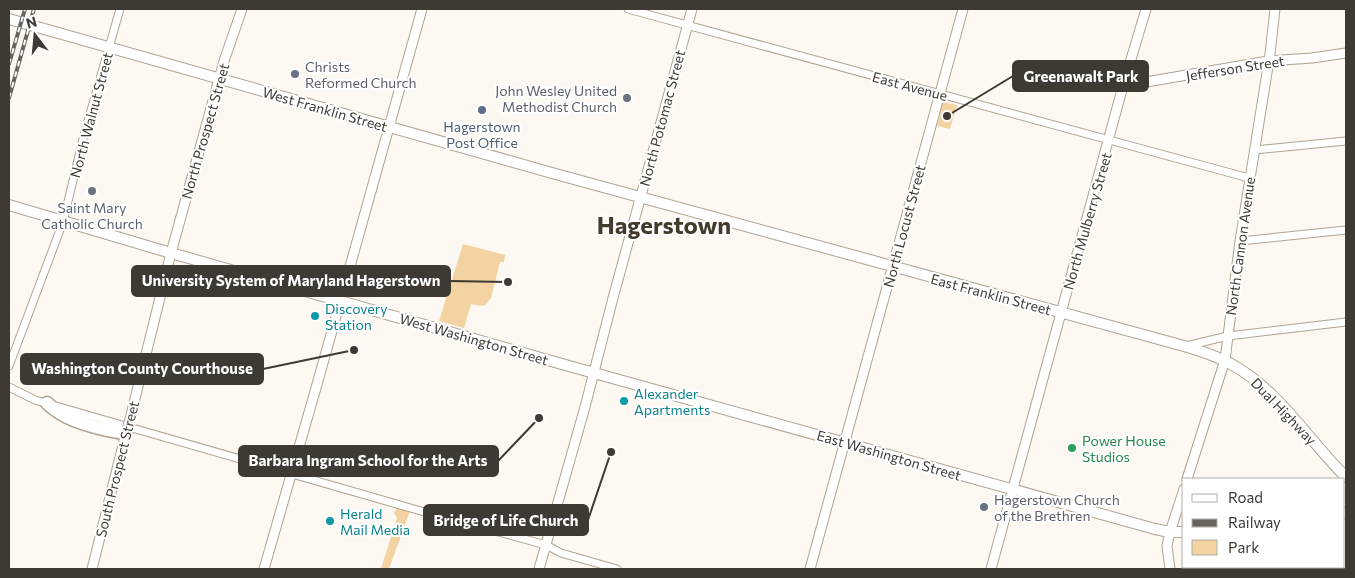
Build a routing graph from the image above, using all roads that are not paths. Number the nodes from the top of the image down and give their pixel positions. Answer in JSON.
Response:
{"nodes":[{"id":1,"x":120,"y":9,"type":"edge"},
{"id":2,"x":242,"y":9,"type":"edge"},
{"id":3,"x":422,"y":9,"type":"edge"},
{"id":4,"x":628,"y":9,"type":"edge"},
{"id":5,"x":692,"y":9,"type":"edge"},
{"id":6,"x":963,"y":9,"type":"edge"},
{"id":7,"x":1146,"y":9,"type":"edge"},
{"id":8,"x":1275,"y":9,"type":"edge"},
{"id":9,"x":9,"y":19,"type":"edge"},
{"id":10,"x":688,"y":25,"type":"junction"},
{"id":11,"x":110,"y":47,"type":"junction"},
{"id":12,"x":1346,"y":53,"type":"edge"},
{"id":13,"x":1268,"y":61,"type":"junction"},
{"id":14,"x":219,"y":79,"type":"junction"},
{"id":15,"x":1123,"y":86,"type":"junction"},
{"id":16,"x":940,"y":94,"type":"junction"},
{"id":17,"x":389,"y":127,"type":"junction"},
{"id":18,"x":1109,"y":140,"type":"junction"},
{"id":19,"x":1346,"y":141,"type":"edge"},
{"id":20,"x":1254,"y":150,"type":"junction"},
{"id":21,"x":1249,"y":178,"type":"junction"},
{"id":22,"x":640,"y":198,"type":"junction"},
{"id":23,"x":9,"y":205,"type":"edge"},
{"id":24,"x":63,"y":222,"type":"junction"},
{"id":25,"x":1346,"y":230,"type":"edge"},
{"id":26,"x":1240,"y":241,"type":"junction"},
{"id":27,"x":171,"y":253,"type":"junction"},
{"id":28,"x":892,"y":267,"type":"junction"},
{"id":29,"x":341,"y":301,"type":"junction"},
{"id":30,"x":1061,"y":313,"type":"junction"},
{"id":31,"x":1346,"y":322,"type":"edge"},
{"id":32,"x":1228,"y":336,"type":"junction"},
{"id":33,"x":17,"y":344,"type":"junction"},
{"id":34,"x":1184,"y":346,"type":"junction"},
{"id":35,"x":9,"y":349,"type":"edge"},
{"id":36,"x":1225,"y":360,"type":"junction"},
{"id":37,"x":9,"y":366,"type":"edge"},
{"id":38,"x":594,"y":373,"type":"junction"},
{"id":39,"x":9,"y":387,"type":"edge"},
{"id":40,"x":47,"y":403,"type":"junction"},
{"id":41,"x":126,"y":433,"type":"junction"},
{"id":42,"x":844,"y":443,"type":"junction"},
{"id":43,"x":292,"y":473,"type":"junction"},
{"id":44,"x":1346,"y":477,"type":"edge"},
{"id":45,"x":1187,"y":478,"type":"edge"},
{"id":46,"x":1013,"y":490,"type":"junction"},
{"id":47,"x":1182,"y":495,"type":"edge"},
{"id":48,"x":1170,"y":532,"type":"junction"},
{"id":49,"x":1182,"y":532,"type":"edge"},
{"id":50,"x":546,"y":545,"type":"junction"},
{"id":51,"x":92,"y":569,"type":"edge"},
{"id":52,"x":264,"y":569,"type":"edge"},
{"id":53,"x":539,"y":569,"type":"edge"},
{"id":54,"x":616,"y":569,"type":"edge"},
{"id":55,"x":810,"y":569,"type":"edge"},
{"id":56,"x":992,"y":569,"type":"edge"},
{"id":57,"x":1170,"y":569,"type":"edge"}],
"edges":[{"from":1,"to":11,"type":"street","name":"North Walnut Street"},
{"from":2,"to":14,"type":"main road","name":"North Prospect Street"},
{"from":3,"to":17,"type":"main road"},
{"from":4,"to":10,"type":"street","name":"East Avenue"},
{"from":5,"to":10,"type":"main road","name":"North Potomac Street"},
{"from":6,"to":16,"type":"main road","name":"North Locust Street"},
{"from":7,"to":15,"type":"main road","name":"North Mulberry Street"},
{"from":8,"to":13,"type":"main road","name":"North Cannon Avenue"},
{"from":9,"to":11,"type":"main road","name":"West Franklin Street"},
{"from":10,"to":16,"type":"street","name":"East Avenue"},
{"from":10,"to":22,"type":"main road","name":"North Potomac Street"},
{"from":11,"to":14,"type":"main road","name":"West Franklin Street"},
{"from":11,"to":24,"type":"street","name":"North Walnut Street"},
{"from":12,"to":13,"type":"main road","name":"Jefferson Street"},
{"from":13,"to":15,"type":"main road","name":"Jefferson Street"},
{"from":13,"to":20,"type":"main road","name":"North Cannon Avenue"},
{"from":14,"to":17,"type":"main road","name":"West Franklin Street"},
{"from":14,"to":27,"type":"main road","name":"North Prospect Street"},
{"from":15,"to":18,"type":"main road","name":"North Mulberry Street"},
{"from":16,"to":18,"type":"street","name":"East Avenue"},
{"from":16,"to":28,"type":"main road","name":"North Locust Street"},
{"from":17,"to":22,"type":"main road","name":"West Franklin Street"},
{"from":17,"to":29,"type":"main road"},
{"from":18,"to":21,"type":"street","name":"East Avenue"},
{"from":18,"to":30,"type":"main road","name":"North Mulberry Street"},
{"from":19,"to":20,"type":"street"},
{"from":20,"to":21,"type":"main road","name":"North Cannon Avenue"},
{"from":21,"to":26,"type":"main road","name":"North Cannon Avenue"},
{"from":22,"to":28,"type":"main road","name":"East Franklin Street"},
{"from":22,"to":38,"type":"main road","name":"North Potomac Street"},
{"from":23,"to":24,"type":"main road","name":"West Washington Street"},
{"from":24,"to":27,"type":"main road","name":"West Washington Street"},
{"from":24,"to":33,"type":"street","name":"North Walnut Street"},
{"from":25,"to":26,"type":"street"},
{"from":26,"to":32,"type":"main road","name":"North Cannon Avenue"},
{"from":27,"to":29,"type":"main road","name":"West Washington Street"},
{"from":27,"to":41,"type":"main road","name":"South Prospect Street","bridge":true},
{"from":28,"to":30,"type":"main road","name":"East Franklin Street"},
{"from":28,"to":42,"type":"main road","name":"North Locust Street"},
{"from":29,"to":38,"type":"main road","name":"West Washington Street"},
{"from":29,"to":43,"type":"main road"},
{"from":30,"to":34,"type":"main road","name":"East Franklin Street"},
{"from":30,"to":46,"type":"main road","name":"North Mulberry Street"},
{"from":31,"to":32,"type":"street","name":"East Franklin Street"},
{"from":32,"to":34,"type":"street","name":"East Franklin Street"},
{"from":32,"to":36,"type":"main road","name":"North Cannon Avenue"},
{"from":33,"to":35,"type":"street"},
{"from":33,"to":37,"type":"street","name":"North Walnut Street"},
{"from":34,"to":36,"type":"main road","name":"Dual Highway"},
{"from":36,"to":44,"type":"main road","name":"Dual Highway"},
{"from":36,"to":45,"type":"main road","name":"North Cannon Avenue"},
{"from":38,"to":42,"type":"main road","name":"East Washington Street"},
{"from":38,"to":50,"type":"main road","name":"North Potomac Street"},
{"from":39,"to":40,"type":"street"},
{"from":40,"to":41,"type":"highway"},
{"from":40,"to":43,"type":"street"},
{"from":41,"to":51,"type":"main road","name":"South Prospect Street"},
{"from":42,"to":46,"type":"main road","name":"East Washington Street"},
{"from":42,"to":55,"type":"main road","name":"North Locust Street"},
{"from":43,"to":50,"type":"street"},
{"from":43,"to":52,"type":"main road"},
{"from":46,"to":48,"type":"main road","name":"East Washington Street"},
{"from":46,"to":56,"type":"main road","name":"North Mulberry Street"},
{"from":47,"to":48,"type":"main road"},
{"from":48,"to":49,"type":"main road","name":"East Washington Street"},
{"from":48,"to":57,"type":"main road"},
{"from":50,"to":53,"type":"main road","name":"North Potomac Street"},
{"from":50,"to":54,"type":"street"}]}
